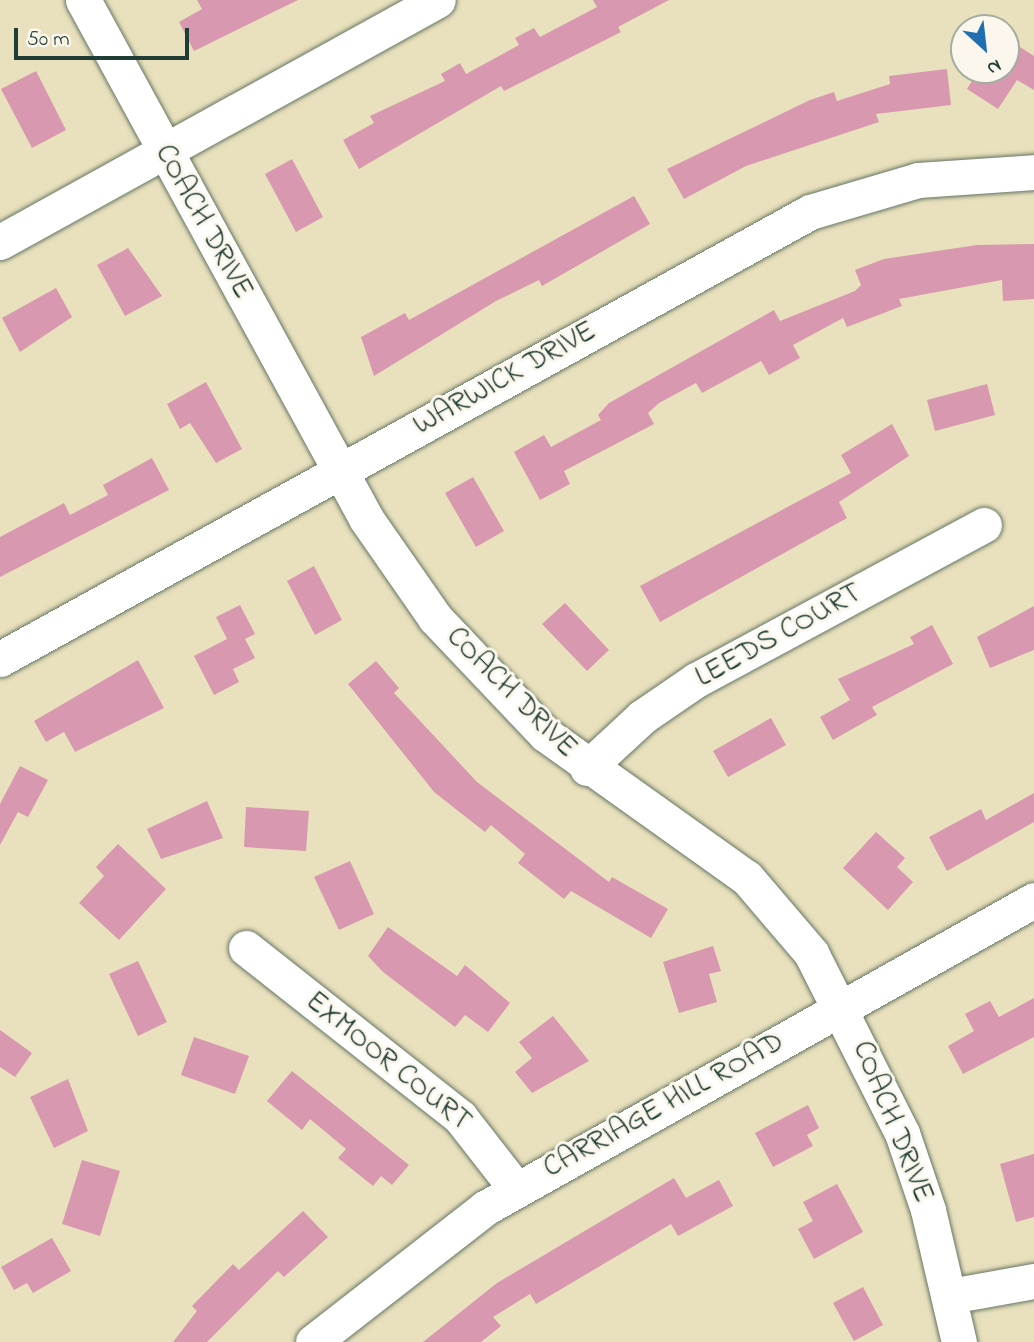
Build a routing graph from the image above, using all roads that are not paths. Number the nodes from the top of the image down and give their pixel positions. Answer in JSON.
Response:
{"nodes":[{"id":1,"x":83,"y":0,"type":"edge"},
{"id":2,"x":438,"y":0,"type":"edge"},
{"id":3,"x":164,"y":152,"type":"junction"},
{"id":4,"x":1034,"y":172,"type":"edge"},
{"id":5,"x":0,"y":242,"type":"edge"},
{"id":6,"x":339,"y":470,"type":"junction"},
{"id":7,"x":984,"y":525,"type":"dead end"},
{"id":8,"x":0,"y":659,"type":"edge"},
{"id":9,"x":587,"y":768,"type":"junction"},
{"id":10,"x":1034,"y":900,"type":"edge"},
{"id":11,"x":246,"y":948,"type":"dead end"},
{"id":12,"x":843,"y":1006,"type":"junction"},
{"id":13,"x":516,"y":1189,"type":"junction"},
{"id":14,"x":1034,"y":1281,"type":"edge"},
{"id":15,"x":950,"y":1296,"type":"junction"},
{"id":16,"x":313,"y":1342,"type":"edge"},
{"id":17,"x":959,"y":1342,"type":"edge"}],
"edges":[{"from":1,"to":3,"type":"street","name":"COACH DRIVE"},
{"from":2,"to":3,"type":"street"},
{"from":3,"to":5,"type":"street"},
{"from":3,"to":6,"type":"street","name":"COACH DRIVE"},
{"from":4,"to":6,"type":"street","name":"WARWICK DRIVE"},
{"from":6,"to":8,"type":"street","name":"WARWICK DRIVE"},
{"from":6,"to":9,"type":"street","name":"COACH DRIVE"},
{"from":7,"to":9,"type":"street","name":"LEEDS COURT"},
{"from":9,"to":12,"type":"street","name":"COACH DRIVE"},
{"from":10,"to":12,"type":"street","name":"CARRIAGE HILL ROAD"},
{"from":11,"to":13,"type":"street","name":"EXMOOR COURT"},
{"from":12,"to":13,"type":"street","name":"CARRIAGE HILL ROAD"},
{"from":12,"to":15,"type":"street","name":"COACH DRIVE"},
{"from":13,"to":16,"type":"street","name":"CARRIAGE HILL ROAD"},
{"from":14,"to":15,"type":"street"},
{"from":15,"to":17,"type":"street","name":"COACH DRIVE"}]}
